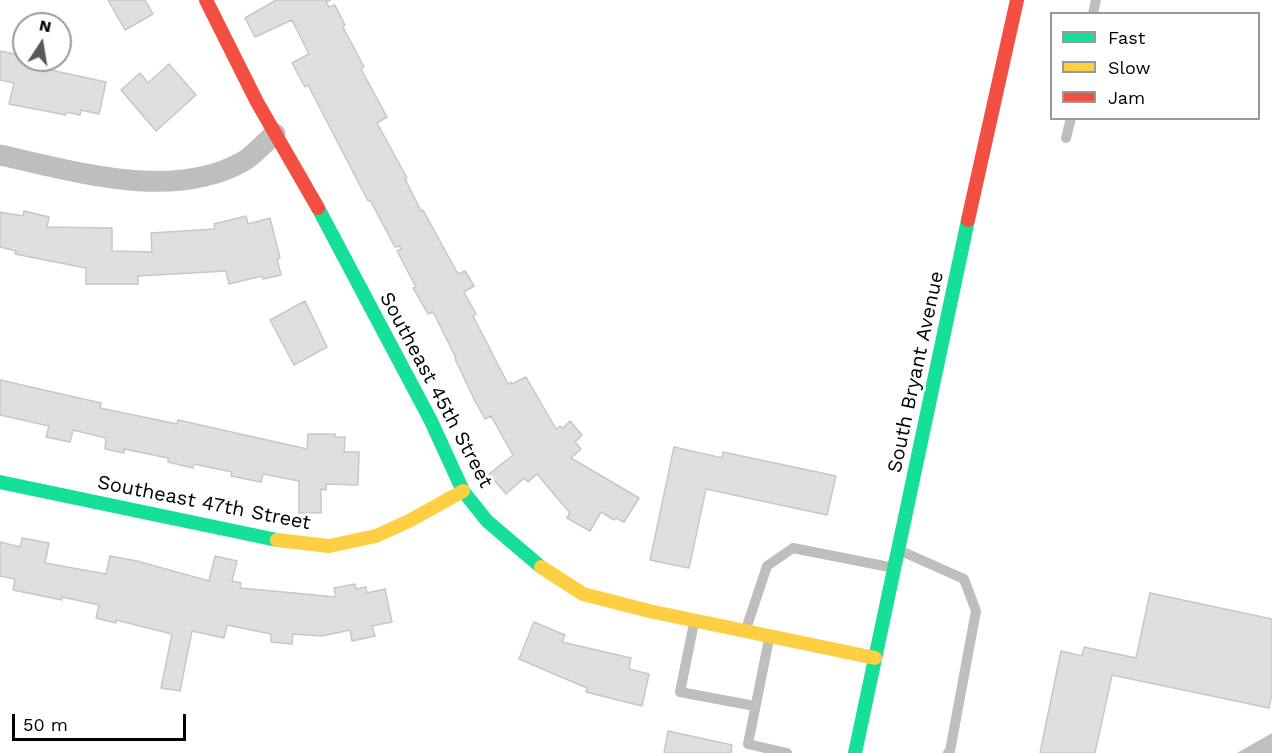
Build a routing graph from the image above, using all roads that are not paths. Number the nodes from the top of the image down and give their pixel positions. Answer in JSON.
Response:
{"nodes":[{"id":1,"x":206,"y":0,"type":"edge"},
{"id":2,"x":1017,"y":0,"type":"edge"},
{"id":3,"x":1070,"y":120,"type":"edge"},
{"id":4,"x":275,"y":134,"type":"junction"},
{"id":5,"x":1066,"y":138,"type":"dead end"},
{"id":6,"x":0,"y":155,"type":"edge"},
{"id":7,"x":0,"y":482,"type":"edge"},
{"id":8,"x":463,"y":491,"type":"junction"},
{"id":9,"x":898,"y":550,"type":"junction"},
{"id":10,"x":894,"y":568,"type":"junction"},
{"id":11,"x":694,"y":620,"type":"junction"},
{"id":12,"x":746,"y":631,"type":"junction"},
{"id":13,"x":769,"y":636,"type":"junction"},
{"id":14,"x":875,"y":658,"type":"junction"},
{"id":15,"x":756,"y":706,"type":"junction"},
{"id":16,"x":787,"y":753,"type":"edge"},
{"id":17,"x":855,"y":753,"type":"edge"},
{"id":18,"x":948,"y":753,"type":"edge"}],
"edges":[{"from":1,"to":4,"type":"street","name":"Southeast 45th Street"},
{"from":2,"to":9,"type":"street","name":"South Bryant Avenue"},
{"from":3,"to":5,"type":"lane"},
{"from":4,"to":6,"type":"street"},
{"from":4,"to":8,"type":"street","name":"Southeast 45th Street"},
{"from":7,"to":8,"type":"street","name":"Southeast 47th Street"},
{"from":8,"to":11,"type":"street","name":"Southeast 45th Street"},
{"from":9,"to":10,"type":"street","name":"South Bryant Avenue"},
{"from":9,"to":18,"type":"lane"},
{"from":10,"to":12,"type":"lane"},
{"from":10,"to":14,"type":"street","name":"South Bryant Avenue"},
{"from":11,"to":12,"type":"street","name":"Southeast 45th Street"},
{"from":11,"to":15,"type":"lane"},
{"from":12,"to":13,"type":"street","name":"Southeast 45th Street"},
{"from":13,"to":14,"type":"street","name":"Southeast 45th Street"},
{"from":13,"to":15,"type":"lane"},
{"from":14,"to":17,"type":"street","name":"South Bryant Avenue"},
{"from":15,"to":16,"type":"lane"}]}
